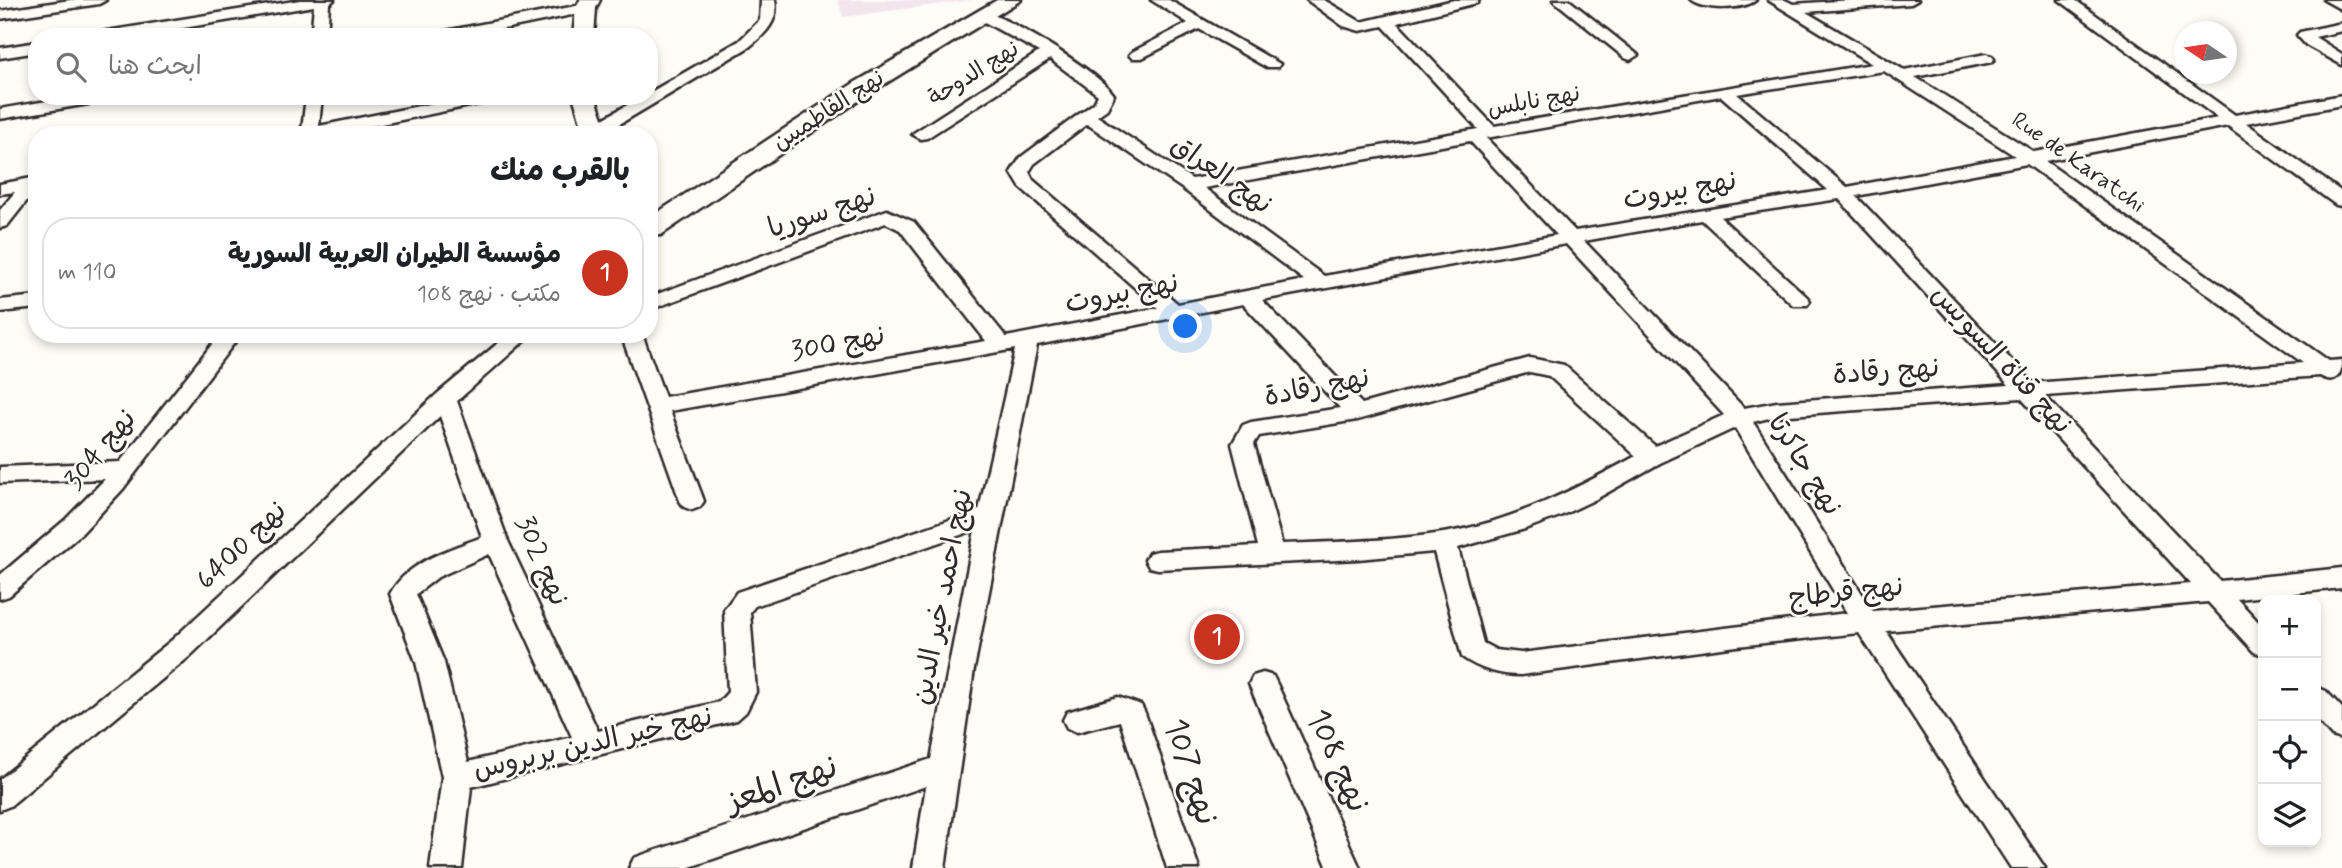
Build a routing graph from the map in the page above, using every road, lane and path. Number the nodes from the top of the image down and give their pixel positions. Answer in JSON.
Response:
{"nodes":[{"id":1,"x":99,"y":0,"type":"edge"},
{"id":2,"x":324,"y":0,"type":"edge"},
{"id":3,"x":768,"y":0,"type":"edge"},
{"id":4,"x":1011,"y":0,"type":"edge"},
{"id":5,"x":1158,"y":0,"type":"edge"},
{"id":6,"x":1314,"y":0,"type":"edge"},
{"id":7,"x":1472,"y":0,"type":"edge"},
{"id":8,"x":1560,"y":0,"type":"edge"},
{"id":9,"x":1698,"y":0,"type":"edge"},
{"id":10,"x":1749,"y":0,"type":"edge"},
{"id":11,"x":1911,"y":0,"type":"edge"},
{"id":12,"x":2066,"y":0,"type":"edge"},
{"id":13,"x":2331,"y":0,"type":"edge"},
{"id":14,"x":588,"y":4,"type":"edge"},
{"id":15,"x":1783,"y":4,"type":"edge"},
{"id":16,"x":2342,"y":6,"type":"edge"},
{"id":17,"x":0,"y":15,"type":"edge"},
{"id":18,"x":984,"y":16,"type":"junction"},
{"id":19,"x":1387,"y":21,"type":"junction"},
{"id":20,"x":1348,"y":23,"type":"joint"},
{"id":21,"x":1197,"y":24,"type":"junction"},
{"id":22,"x":2342,"y":27,"type":"edge"},
{"id":23,"x":155,"y":28,"type":"edge"},
{"id":24,"x":320,"y":28,"type":"edge"},
{"id":25,"x":480,"y":28,"type":"edge"},
{"id":26,"x":584,"y":28,"type":"edge"},
{"id":27,"x":28,"y":48,"type":"edge"},
{"id":28,"x":1050,"y":52,"type":"junction"},
{"id":29,"x":0,"y":53,"type":"edge"},
{"id":30,"x":1137,"y":55,"type":"dead end"},
{"id":31,"x":1629,"y":55,"type":"dead end"},
{"id":32,"x":1986,"y":59,"type":"dead end"},
{"id":33,"x":2342,"y":60,"type":"edge"},
{"id":34,"x":1272,"y":64,"type":"dead end"},
{"id":35,"x":1894,"y":71,"type":"junction"},
{"id":36,"x":1724,"y":91,"type":"junction"},
{"id":37,"x":1107,"y":95,"type":"joint"},
{"id":38,"x":658,"y":96,"type":"edge"},
{"id":39,"x":2342,"y":100,"type":"edge"},
{"id":40,"x":53,"y":105,"type":"edge"},
{"id":41,"x":312,"y":105,"type":"edge"},
{"id":42,"x":450,"y":105,"type":"edge"},
{"id":43,"x":587,"y":105,"type":"edge"},
{"id":44,"x":643,"y":105,"type":"edge"},
{"id":45,"x":0,"y":114,"type":"edge"},
{"id":46,"x":1087,"y":117,"type":"junction"},
{"id":47,"x":2230,"y":121,"type":"junction"},
{"id":48,"x":308,"y":126,"type":"edge"},
{"id":49,"x":346,"y":126,"type":"edge"},
{"id":50,"x":594,"y":126,"type":"edge"},
{"id":51,"x":608,"y":126,"type":"edge"},
{"id":52,"x":921,"y":134,"type":"dead end"},
{"id":53,"x":1483,"y":134,"type":"junction"},
{"id":54,"x":2029,"y":158,"type":"junction"},
{"id":55,"x":28,"y":183,"type":"edge"},
{"id":56,"x":1189,"y":185,"type":"junction"},
{"id":57,"x":0,"y":189,"type":"edge"},
{"id":58,"x":28,"y":189,"type":"edge"},
{"id":59,"x":1843,"y":193,"type":"junction"},
{"id":60,"x":2342,"y":201,"type":"edge"},
{"id":61,"x":1706,"y":214,"type":"junction"},
{"id":62,"x":0,"y":222,"type":"edge"},
{"id":63,"x":658,"y":223,"type":"edge"},
{"id":64,"x":1569,"y":238,"type":"junction"},
{"id":65,"x":1320,"y":283,"type":"junction"},
{"id":66,"x":1249,"y":298,"type":"junction"},
{"id":67,"x":658,"y":301,"type":"edge"},
{"id":68,"x":1800,"y":301,"type":"dead end"},
{"id":69,"x":28,"y":303,"type":"edge"},
{"id":70,"x":0,"y":306,"type":"edge"},
{"id":71,"x":1175,"y":312,"type":"junction"},
{"id":72,"x":1027,"y":340,"type":"junction"},
{"id":73,"x":224,"y":343,"type":"edge"},
{"id":74,"x":511,"y":343,"type":"edge"},
{"id":75,"x":634,"y":343,"type":"edge"},
{"id":76,"x":1001,"y":345,"type":"junction"},
{"id":77,"x":2337,"y":372,"type":"edge"},
{"id":78,"x":2031,"y":391,"type":"junction"},
{"id":79,"x":444,"y":399,"type":"junction"},
{"id":80,"x":658,"y":406,"type":"junction"},
{"id":81,"x":1357,"y":413,"type":"junction"},
{"id":82,"x":1739,"y":417,"type":"junction"},
{"id":83,"x":1652,"y":457,"type":"junction"},
{"id":84,"x":126,"y":470,"type":"junction"},
{"id":85,"x":0,"y":475,"type":"edge"},
{"id":86,"x":692,"y":501,"type":"dead end"},
{"id":87,"x":990,"y":516,"type":"junction"},
{"id":88,"x":496,"y":541,"type":"junction"},
{"id":89,"x":1444,"y":542,"type":"junction"},
{"id":90,"x":1272,"y":553,"type":"junction"},
{"id":91,"x":1158,"y":559,"type":"dead end"},
{"id":92,"x":2342,"y":578,"type":"edge"},
{"id":93,"x":0,"y":589,"type":"edge"},
{"id":94,"x":2214,"y":593,"type":"junction"},
{"id":95,"x":1866,"y":622,"type":"junction"},
{"id":96,"x":2258,"y":639,"type":"edge"},
{"id":97,"x":1264,"y":684,"type":"dead end"},
{"id":98,"x":2321,"y":704,"type":"edge"},
{"id":99,"x":1077,"y":720,"type":"dead end"},
{"id":100,"x":2342,"y":727,"type":"edge"},
{"id":101,"x":590,"y":744,"type":"junction"},
{"id":102,"x":943,"y":768,"type":"junction"},
{"id":103,"x":457,"y":777,"type":"junction"},
{"id":104,"x":0,"y":797,"type":"edge"},
{"id":105,"x":446,"y":868,"type":"edge"},
{"id":106,"x":645,"y":868,"type":"edge"},
{"id":107,"x":929,"y":868,"type":"edge"},
{"id":108,"x":1183,"y":868,"type":"edge"},
{"id":109,"x":1344,"y":868,"type":"edge"},
{"id":110,"x":2029,"y":868,"type":"edge"}],
"edges":[{"from":1,"to":17,"type":"street"},
{"from":2,"to":23,"type":"street"},
{"from":2,"to":24,"type":"street"},
{"from":3,"to":38,"type":"street"},
{"from":4,"to":18,"type":"street","name":"نهج الفاطميين"},
{"from":5,"to":21,"type":"street"},
{"from":6,"to":20,"type":"street"},
{"from":7,"to":19,"type":"street"},
{"from":8,"to":31,"type":"street"},
{"from":9,"to":10,"type":"street"},
{"from":11,"to":15,"type":"street"},
{"from":12,"to":47,"type":"street"},
{"from":13,"to":16,"type":"street"},
{"from":14,"to":25,"type":"street"},
{"from":14,"to":26,"type":"street"},
{"from":15,"to":35,"type":"street","name":"Rue de Karatchi"},
{"from":18,"to":28,"type":"street"},
{"from":18,"to":63,"type":"street","name":"نهج الفاطميين"},
{"from":19,"to":20,"type":"street"},
{"from":19,"to":53,"type":"street","name":"نهج جاكرتا"},
{"from":21,"to":30,"type":"street"},
{"from":21,"to":34,"type":"street"},
{"from":22,"to":33,"type":"street"},
{"from":27,"to":29,"type":"street"},
{"from":28,"to":37,"type":"street"},
{"from":28,"to":52,"type":"street","name":"نهج الدوحة"},
{"from":32,"to":35,"type":"street","name":"نهج نابلس"},
{"from":35,"to":36,"type":"street","name":"نهج نابلس"},
{"from":35,"to":54,"type":"street","name":"Rue de Karatchi"},
{"from":36,"to":53,"type":"street","name":"نهج نابلس"},
{"from":36,"to":59,"type":"street","name":"نهج قناة السويس"},
{"from":37,"to":46,"type":"street"},
{"from":39,"to":47,"type":"street","name":"نهج بيروت"},
{"from":40,"to":45,"type":"street"},
{"from":41,"to":48,"type":"street"},
{"from":42,"to":49,"type":"street"},
{"from":43,"to":50,"type":"street"},
{"from":44,"to":51,"type":"street"},
{"from":46,"to":56,"type":"street","name":"نهج العراق"},
{"from":46,"to":71,"type":"street"},
{"from":47,"to":54,"type":"street","name":"نهج بيروت"},
{"from":47,"to":60,"type":"street"},
{"from":53,"to":56,"type":"street","name":"نهج نابلس"},
{"from":53,"to":64,"type":"street","name":"نهج جاكرتا"},
{"from":54,"to":59,"type":"street","name":"نهج بيروت"},
{"from":54,"to":77,"type":"street","name":"Rue de Karatchi"},
{"from":55,"to":57,"type":"street"},
{"from":56,"to":65,"type":"street","name":"نهج العراق"},
{"from":58,"to":62,"type":"street"},
{"from":59,"to":61,"type":"street","name":"نهج بيروت"},
{"from":59,"to":78,"type":"street","name":"نهج قناة السويس"},
{"from":61,"to":64,"type":"street","name":"نهج بيروت"},
{"from":61,"to":68,"type":"street"},
{"from":64,"to":65,"type":"street","name":"نهج بيروت"},
{"from":64,"to":82,"type":"street","name":"نهج جاكرتا"},
{"from":65,"to":66,"type":"street","name":"نهج بيروت"},
{"from":66,"to":71,"type":"street","name":"نهج بيروت"},
{"from":66,"to":81,"type":"street"},
{"from":67,"to":76,"type":"street","name":"نهج سوريا"},
{"from":69,"to":70,"type":"street"},
{"from":71,"to":72,"type":"street","name":"نهج بيروت"},
{"from":72,"to":76,"type":"street","name":"نهج 300"},
{"from":72,"to":87,"type":"street","name":"نهج احمد خير الدين"},
{"from":73,"to":84,"type":"street","name":"نهج 304"},
{"from":74,"to":79,"type":"street","name":"نهج 6400"},
{"from":75,"to":80,"type":"street"},
{"from":76,"to":80,"type":"street","name":"نهج 300"},
{"from":77,"to":78,"type":"street","name":"نهج رقادة"},
{"from":78,"to":82,"type":"street","name":"نهج رقادة"},
{"from":78,"to":94,"type":"street","name":"نهج قناة السويس"},
{"from":79,"to":88,"type":"street","name":"نهج 302"},
{"from":79,"to":104,"type":"street","name":"نهج 6400"},
{"from":80,"to":86,"type":"street"},
{"from":81,"to":83,"type":"street","name":"نهج رقادة"},
{"from":81,"to":90,"type":"street","name":"نهج رقادة"},
{"from":82,"to":83,"type":"street","name":"نهج رقادة"},
{"from":82,"to":95,"type":"street","name":"نهج جاكرتا"},
{"from":83,"to":89,"type":"street","name":"نهج رقادة"},
{"from":84,"to":85,"type":"street"},
{"from":84,"to":93,"type":"street","name":"نهج 304"},
{"from":87,"to":101,"type":"street","name":"نهج خير الدين بربروس"},
{"from":87,"to":102,"type":"street","name":"نهج احمد خير الدين"},
{"from":88,"to":101,"type":"street","name":"نهج 302"},
{"from":88,"to":103,"type":"street"},
{"from":89,"to":90,"type":"street","name":"نهج رقادة"},
{"from":89,"to":95,"type":"street","name":"نهج قرطاج"},
{"from":90,"to":91,"type":"street","name":"نهج رقادة"},
{"from":92,"to":94,"type":"street","name":"نهج قرطاج"},
{"from":94,"to":95,"type":"street","name":"نهج قرطاج"},
{"from":94,"to":96,"type":"street","name":"نهج قناة السويس"},
{"from":95,"to":110,"type":"street","name":"نهج جاكرتا"},
{"from":97,"to":109,"type":"street","name":"نهج 108"},
{"from":98,"to":100,"type":"street"},
{"from":99,"to":108,"type":"street","name":"نهج 107"},
{"from":101,"to":103,"type":"street","name":"نهج خير الدين بربروس"},
{"from":102,"to":106,"type":"street","name":"نهج المعز"},
{"from":102,"to":107,"type":"street","name":"نهج احمد خير الدين"},
{"from":103,"to":105,"type":"street"}]}
